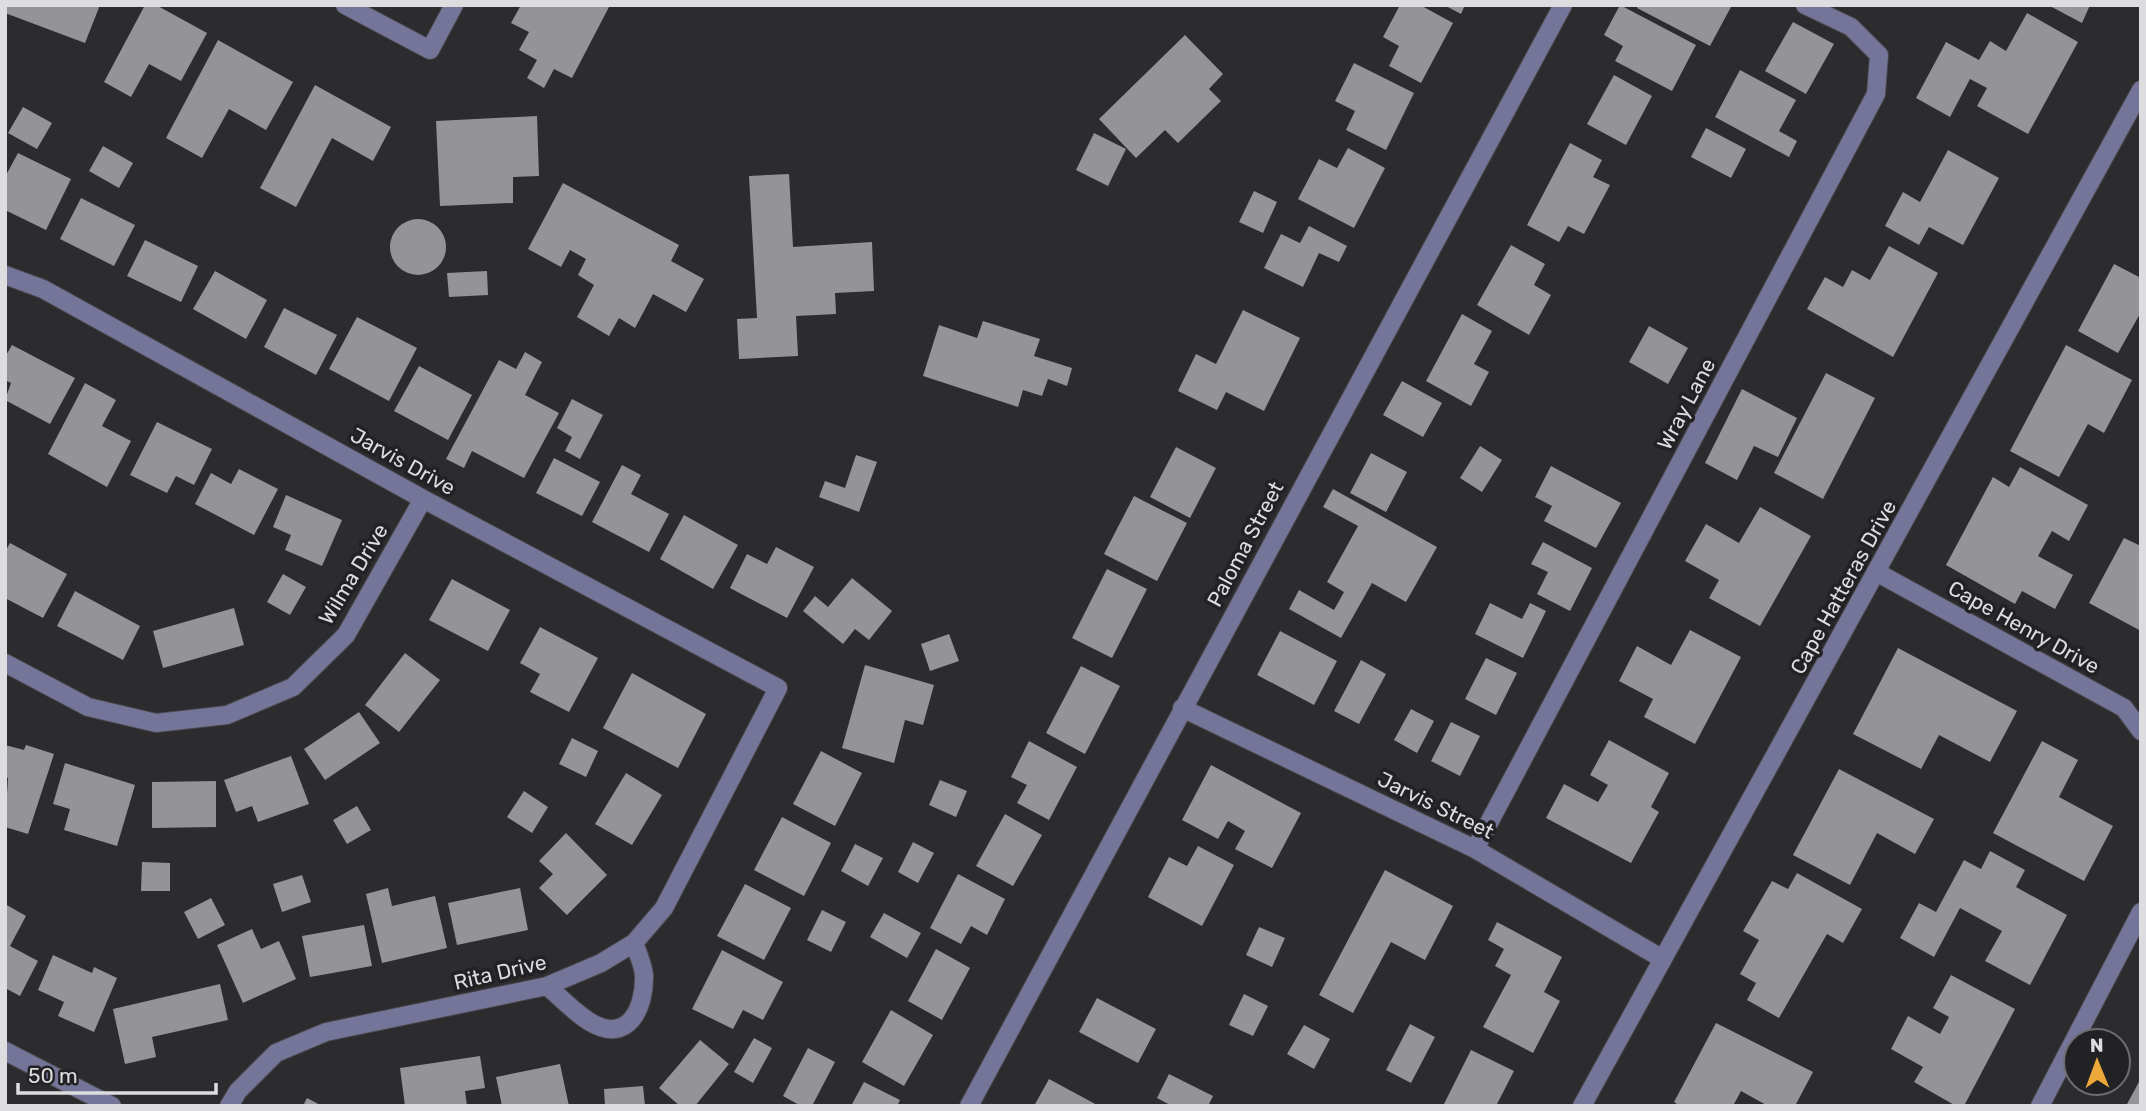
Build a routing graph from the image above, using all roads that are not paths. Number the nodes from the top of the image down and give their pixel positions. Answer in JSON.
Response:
{"nodes":[{"id":1,"x":345,"y":5,"type":"edge"},
{"id":2,"x":454,"y":5,"type":"edge"},
{"id":3,"x":1563,"y":5,"type":"edge"},
{"id":4,"x":1805,"y":5,"type":"edge"},
{"id":5,"x":2141,"y":90,"type":"edge"},
{"id":6,"x":5,"y":275,"type":"edge"},
{"id":7,"x":423,"y":499,"type":"junction"},
{"id":8,"x":1878,"y":573,"type":"junction"},
{"id":9,"x":5,"y":663,"type":"edge"},
{"id":10,"x":778,"y":688,"type":"joint"},
{"id":11,"x":1182,"y":708,"type":"junction"},
{"id":12,"x":2141,"y":731,"type":"edge"},
{"id":13,"x":1475,"y":849,"type":"junction"},
{"id":14,"x":2141,"y":912,"type":"edge"},
{"id":15,"x":634,"y":943,"type":"junction"},
{"id":16,"x":1661,"y":958,"type":"junction"},
{"id":17,"x":547,"y":986,"type":"junction"},
{"id":18,"x":5,"y":1051,"type":"edge"},
{"id":19,"x":112,"y":1106,"type":"edge"},
{"id":20,"x":229,"y":1106,"type":"edge"},
{"id":21,"x":969,"y":1106,"type":"edge"},
{"id":22,"x":1582,"y":1106,"type":"edge"},
{"id":23,"x":2040,"y":1106,"type":"edge"}],
"edges":[{"from":1,"to":2,"type":"street"},
{"from":3,"to":11,"type":"street","name":"Paloma Street"},
{"from":4,"to":13,"type":"street","name":"Wray Lane"},
{"from":5,"to":8,"type":"street","name":"Cape Hatteras Drive"},
{"from":6,"to":7,"type":"street","name":"Jarvis Drive"},
{"from":7,"to":9,"type":"street","name":"Wilma Drive"},
{"from":7,"to":10,"type":"street","name":"Jarvis Drive"},
{"from":8,"to":12,"type":"street","name":"Cape Henry Drive"},
{"from":8,"to":16,"type":"street","name":"Cape Hatteras Drive"},
{"from":10,"to":15,"type":"street","name":"Rita Drive"},
{"from":11,"to":13,"type":"street","name":"Jarvis Street"},
{"from":11,"to":21,"type":"street","name":"Paloma Street"},
{"from":13,"to":16,"type":"street","name":"Jarvis Street"},
{"from":14,"to":23,"type":"street"},
{"from":15,"to":17,"type":"street","name":"Rita Drive"},
{"from":15,"to":17,"type":"street"},
{"from":16,"to":22,"type":"street","name":"Cape Hatteras Drive"},
{"from":17,"to":20,"type":"street","name":"Rita Drive"},
{"from":18,"to":19,"type":"street"}]}
